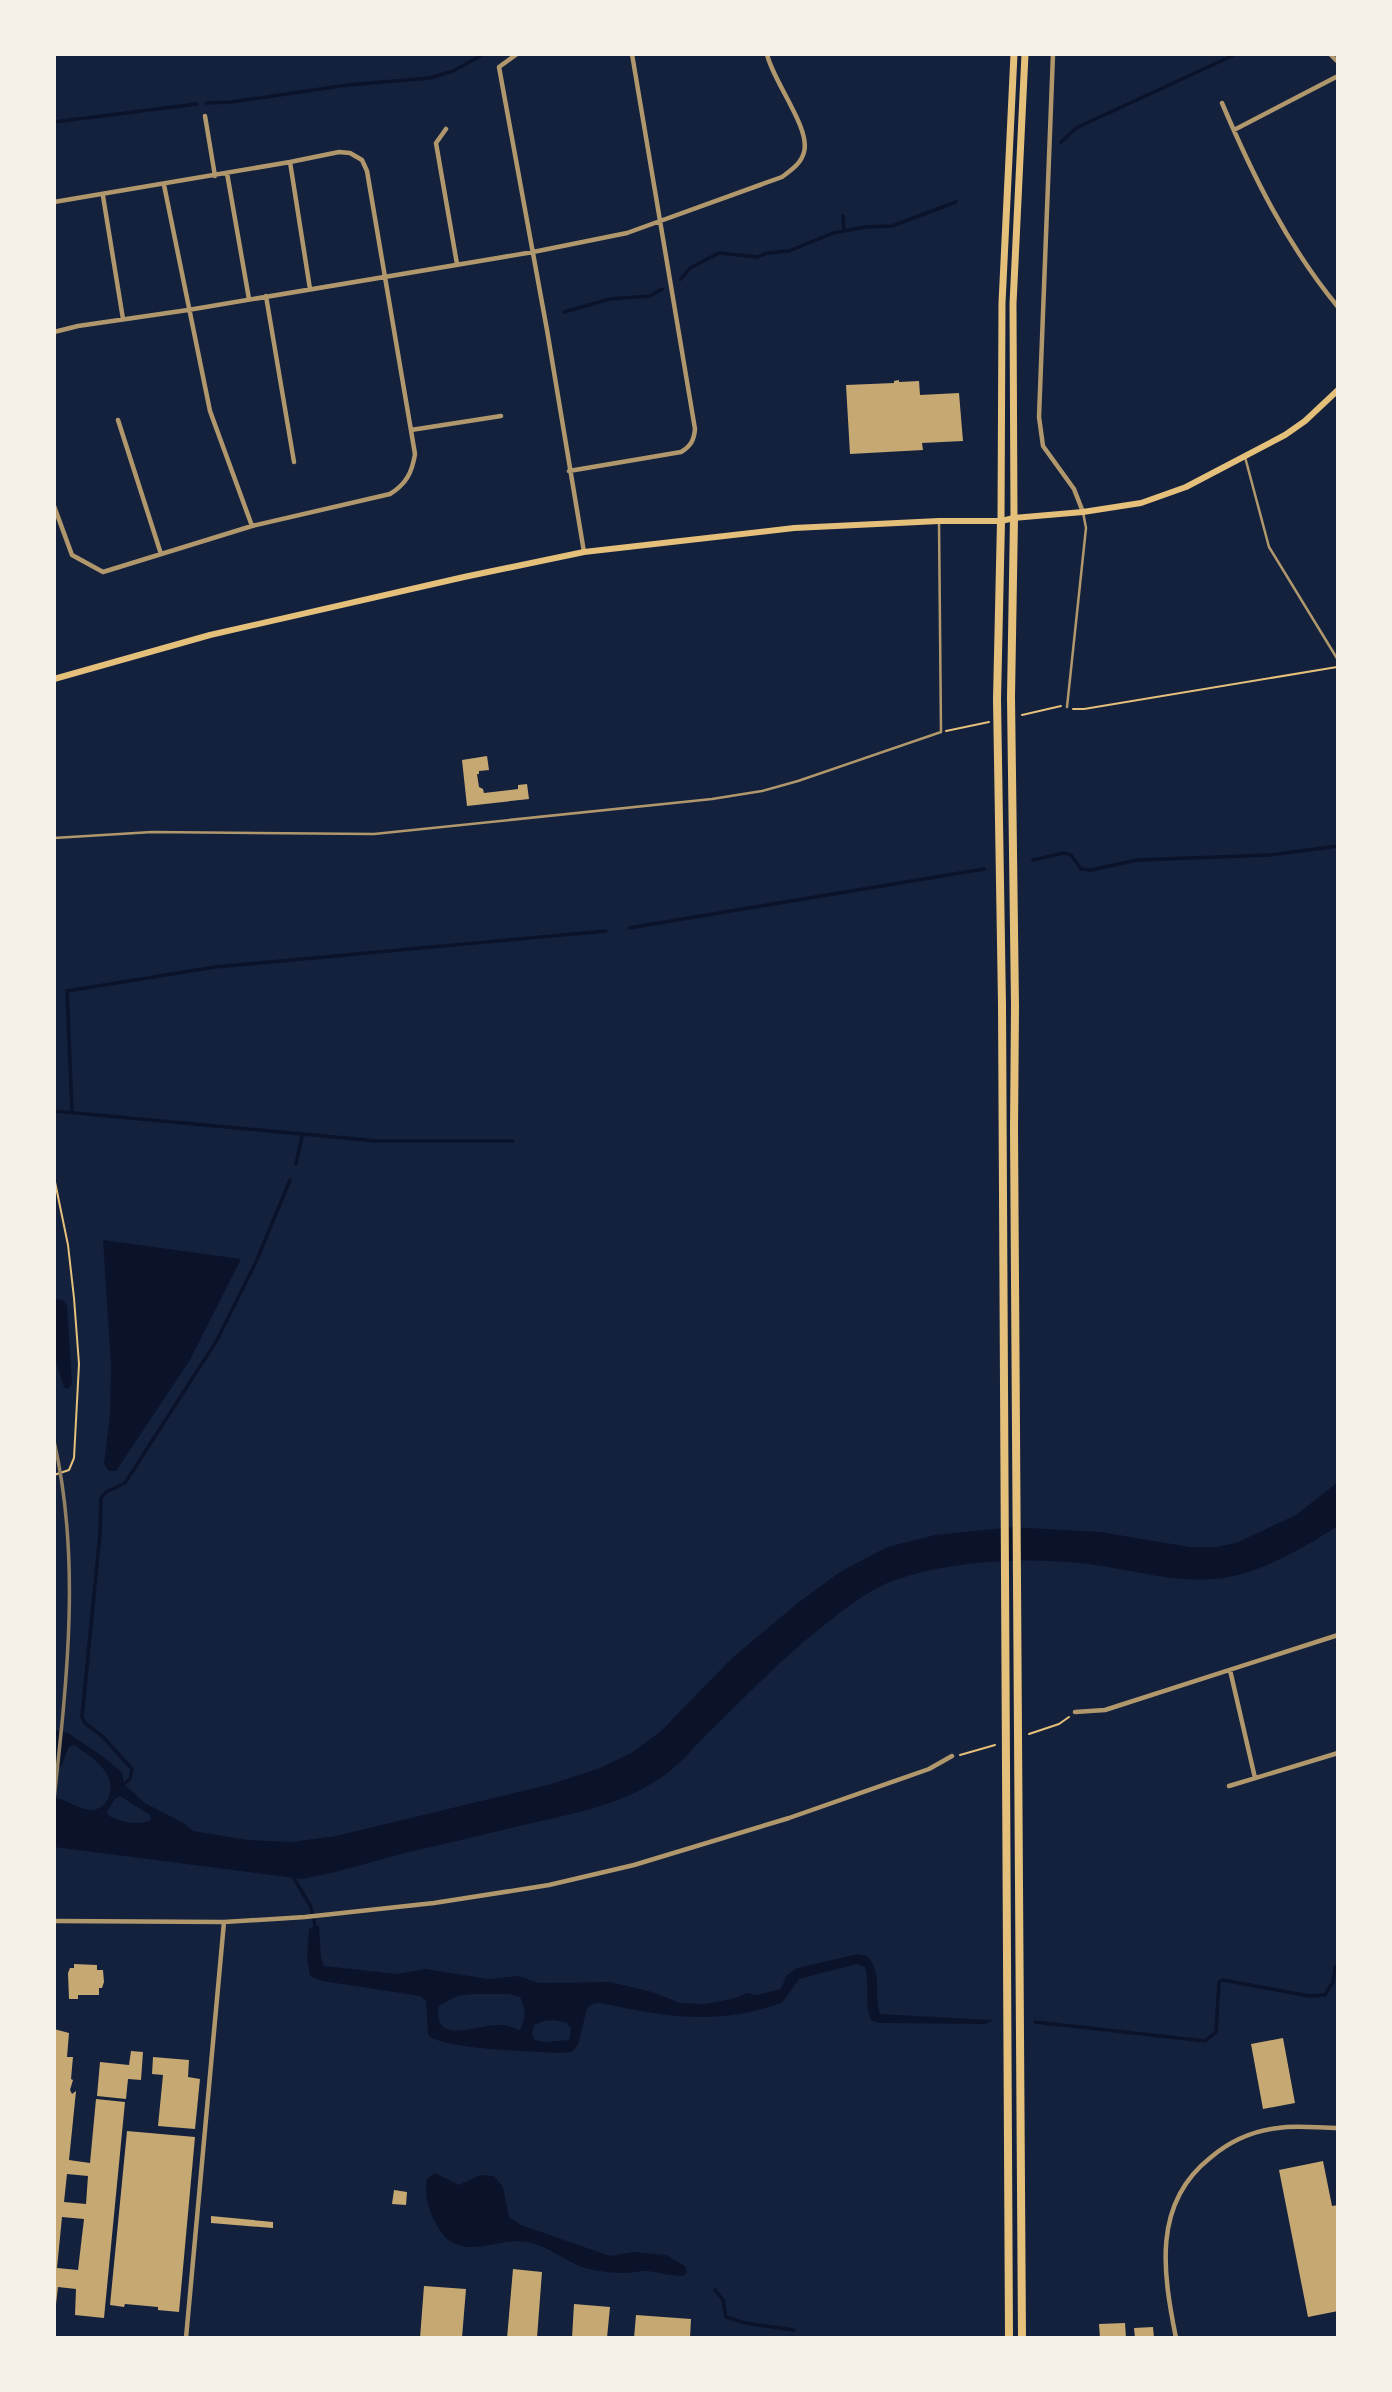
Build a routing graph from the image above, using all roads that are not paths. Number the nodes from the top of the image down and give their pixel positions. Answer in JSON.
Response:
{"nodes":[{"id":1,"x":517,"y":54,"type":"edge"},
{"id":2,"x":632,"y":54,"type":"edge"},
{"id":3,"x":767,"y":54,"type":"edge"},
{"id":4,"x":1014,"y":54,"type":"edge"},
{"id":5,"x":1025,"y":54,"type":"edge"},
{"id":6,"x":1053,"y":54,"type":"edge"},
{"id":7,"x":1331,"y":54,"type":"edge"},
{"id":8,"x":1338,"y":62,"type":"edge"},
{"id":9,"x":1338,"y":76,"type":"edge"},
{"id":10,"x":1222,"y":103,"type":"dead end"},
{"id":11,"x":205,"y":116,"type":"dead end"},
{"id":12,"x":446,"y":130,"type":"dead end"},
{"id":13,"x":1234,"y":130,"type":"junction"},
{"id":14,"x":290,"y":162,"type":"junction"},
{"id":15,"x":227,"y":173,"type":"junction"},
{"id":16,"x":215,"y":176,"type":"junction"},
{"id":17,"x":164,"y":185,"type":"junction"},
{"id":18,"x":103,"y":196,"type":"junction"},
{"id":19,"x":54,"y":202,"type":"edge"},
{"id":20,"x":660,"y":222,"type":"junction"},
{"id":21,"x":533,"y":252,"type":"junction"},
{"id":22,"x":457,"y":264,"type":"junction"},
{"id":23,"x":386,"y":275,"type":"junction"},
{"id":24,"x":310,"y":289,"type":"junction"},
{"id":25,"x":266,"y":296,"type":"junction"},
{"id":26,"x":249,"y":299,"type":"junction"},
{"id":27,"x":1338,"y":307,"type":"edge"},
{"id":28,"x":188,"y":310,"type":"junction"},
{"id":29,"x":123,"y":319,"type":"junction"},
{"id":30,"x":54,"y":332,"type":"edge"},
{"id":31,"x":1338,"y":390,"type":"edge"},
{"id":32,"x":501,"y":416,"type":"dead end"},
{"id":33,"x":118,"y":420,"type":"dead end"},
{"id":34,"x":411,"y":430,"type":"junction"},
{"id":35,"x":1245,"y":457,"type":"junction"},
{"id":36,"x":294,"y":462,"type":"dead end"},
{"id":37,"x":569,"y":471,"type":"junction"},
{"id":38,"x":54,"y":506,"type":"edge"},
{"id":39,"x":1083,"y":512,"type":"junction"},
{"id":40,"x":1014,"y":518,"type":"junction"},
{"id":41,"x":939,"y":521,"type":"junction"},
{"id":42,"x":1001,"y":521,"type":"junction"},
{"id":43,"x":252,"y":526,"type":"junction"},
{"id":44,"x":584,"y":552,"type":"junction"},
{"id":45,"x":162,"y":554,"type":"junction"},
{"id":46,"x":1338,"y":660,"type":"edge"},
{"id":47,"x":54,"y":679,"type":"edge"},
{"id":48,"x":1067,"y":707,"type":"road end"},
{"id":49,"x":54,"y":838,"type":"edge"},
{"id":50,"x":1338,"y":1635,"type":"edge"},
{"id":51,"x":1230,"y":1670,"type":"junction"},
{"id":52,"x":1075,"y":1712,"type":"road end"},
{"id":53,"x":1338,"y":1753,"type":"edge"},
{"id":54,"x":952,"y":1756,"type":"road end"},
{"id":55,"x":1255,"y":1778,"type":"junction"},
{"id":56,"x":1229,"y":1786,"type":"dead end"},
{"id":57,"x":54,"y":1921,"type":"edge"},
{"id":58,"x":224,"y":1923,"type":"junction"},
{"id":59,"x":1338,"y":2128,"type":"edge"},
{"id":60,"x":186,"y":2338,"type":"edge"},
{"id":61,"x":1009,"y":2338,"type":"edge"},
{"id":62,"x":1022,"y":2338,"type":"edge"},
{"id":63,"x":1176,"y":2338,"type":"edge"}],
"edges":[{"from":1,"to":21,"type":"street"},
{"from":2,"to":20,"type":"street"},
{"from":3,"to":20,"type":"street"},
{"from":4,"to":42,"type":"main road"},
{"from":5,"to":40,"type":"main road"},
{"from":6,"to":39,"type":"street"},
{"from":7,"to":8,"type":"street"},
{"from":9,"to":13,"type":"street"},
{"from":10,"to":13,"type":"street"},
{"from":11,"to":16,"type":"street"},
{"from":12,"to":22,"type":"street"},
{"from":13,"to":27,"type":"street"},
{"from":14,"to":15,"type":"street"},
{"from":14,"to":23,"type":"street"},
{"from":14,"to":24,"type":"street"},
{"from":15,"to":16,"type":"street"},
{"from":15,"to":26,"type":"street"},
{"from":16,"to":17,"type":"street"},
{"from":17,"to":18,"type":"street"},
{"from":17,"to":28,"type":"street"},
{"from":18,"to":19,"type":"street"},
{"from":18,"to":29,"type":"street"},
{"from":20,"to":21,"type":"street"},
{"from":20,"to":37,"type":"street"},
{"from":21,"to":22,"type":"street"},
{"from":21,"to":37,"type":"street"},
{"from":22,"to":23,"type":"street"},
{"from":23,"to":24,"type":"street"},
{"from":23,"to":34,"type":"street"},
{"from":24,"to":25,"type":"street"},
{"from":25,"to":26,"type":"street"},
{"from":25,"to":36,"type":"street"},
{"from":26,"to":28,"type":"street"},
{"from":28,"to":29,"type":"street"},
{"from":28,"to":43,"type":"street"},
{"from":29,"to":30,"type":"street"},
{"from":31,"to":35,"type":"main road"},
{"from":32,"to":34,"type":"street"},
{"from":33,"to":45,"type":"street"},
{"from":34,"to":43,"type":"street"},
{"from":35,"to":39,"type":"main road"},
{"from":35,"to":46,"type":"lane"},
{"from":37,"to":44,"type":"street"},
{"from":38,"to":45,"type":"street"},
{"from":39,"to":40,"type":"main road"},
{"from":39,"to":48,"type":"lane"},
{"from":40,"to":42,"type":"main road"},
{"from":40,"to":62,"type":"highway"},
{"from":41,"to":42,"type":"main road"},
{"from":41,"to":44,"type":"main road"},
{"from":41,"to":49,"type":"lane"},
{"from":42,"to":61,"type":"highway"},
{"from":43,"to":45,"type":"street"},
{"from":44,"to":47,"type":"main road"},
{"from":50,"to":51,"type":"street"},
{"from":51,"to":52,"type":"street"},
{"from":51,"to":55,"type":"street"},
{"from":53,"to":55,"type":"street"},
{"from":54,"to":58,"type":"street"},
{"from":55,"to":56,"type":"street"},
{"from":57,"to":58,"type":"street"},
{"from":58,"to":60,"type":"street"},
{"from":59,"to":63,"type":"street"}]}
